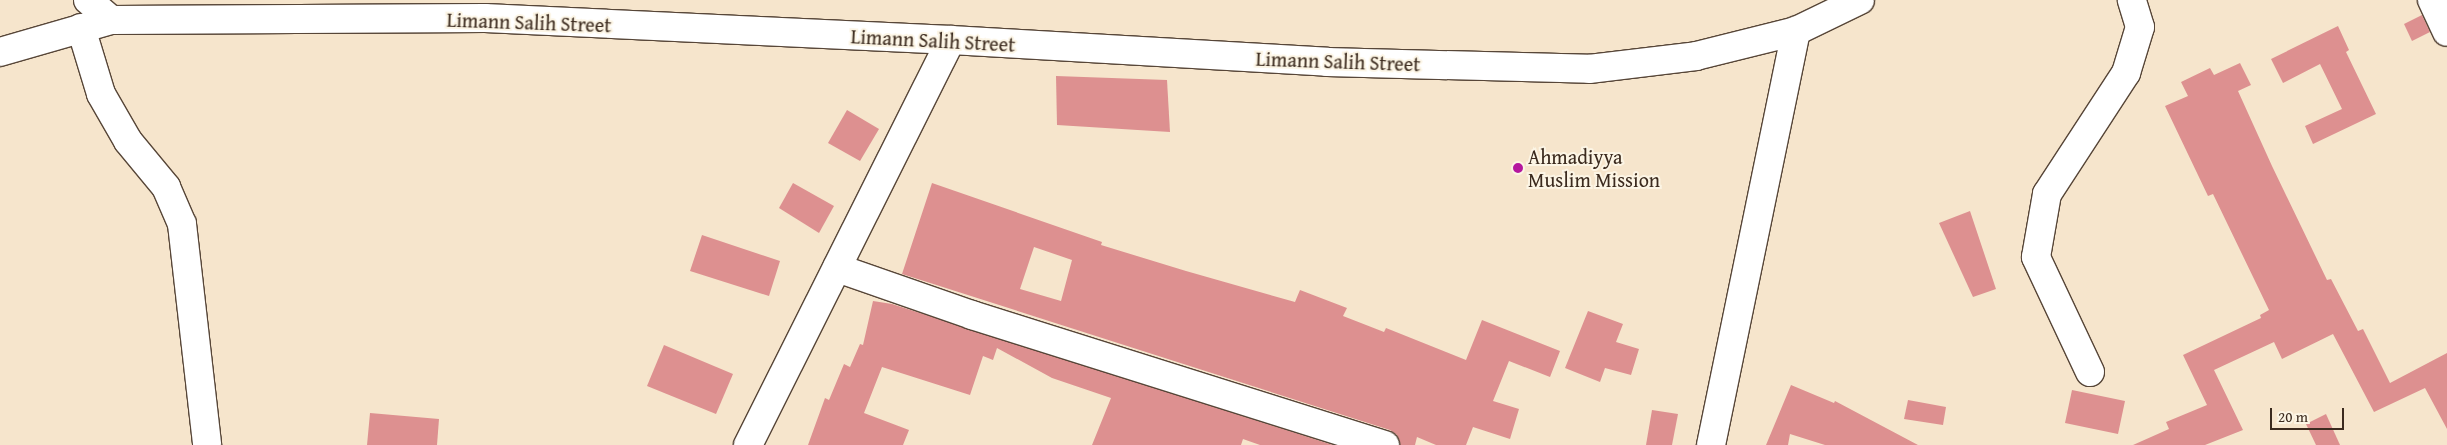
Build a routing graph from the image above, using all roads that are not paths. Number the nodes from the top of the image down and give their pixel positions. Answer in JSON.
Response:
{"nodes":[{"id":1,"x":88,"y":0,"type":"edge"},
{"id":2,"x":1860,"y":0,"type":"edge"},
{"id":3,"x":2132,"y":0,"type":"edge"},
{"id":4,"x":2432,"y":0,"type":"edge"},
{"id":5,"x":111,"y":20,"type":"junction"},
{"id":6,"x":81,"y":28,"type":"junction"},
{"id":7,"x":1796,"y":31,"type":"junction"},
{"id":8,"x":2447,"y":32,"type":"edge"},
{"id":9,"x":951,"y":40,"type":"junction"},
{"id":10,"x":0,"y":52,"type":"edge"},
{"id":11,"x":837,"y":268,"type":"junction"},
{"id":12,"x":2090,"y":372,"type":"dead end"},
{"id":13,"x":207,"y":445,"type":"edge"},
{"id":14,"x":748,"y":445,"type":"edge"},
{"id":15,"x":1385,"y":445,"type":"edge"},
{"id":16,"x":1710,"y":445,"type":"edge"}],
"edges":[{"from":1,"to":5,"type":"street"},
{"from":2,"to":7,"type":"street","name":"Limann Salih Street"},
{"from":3,"to":12,"type":"street"},
{"from":4,"to":8,"type":"street"},
{"from":5,"to":6,"type":"street","name":"Limann Salih Street"},
{"from":5,"to":9,"type":"street","name":"Limann Salih Street"},
{"from":6,"to":10,"type":"street","name":"Limann Salih Street"},
{"from":6,"to":13,"type":"street"},
{"from":7,"to":9,"type":"street","name":"Limann Salih Street"},
{"from":7,"to":16,"type":"street"},
{"from":9,"to":11,"type":"street"},
{"from":11,"to":14,"type":"street"},
{"from":11,"to":15,"type":"street"}]}
